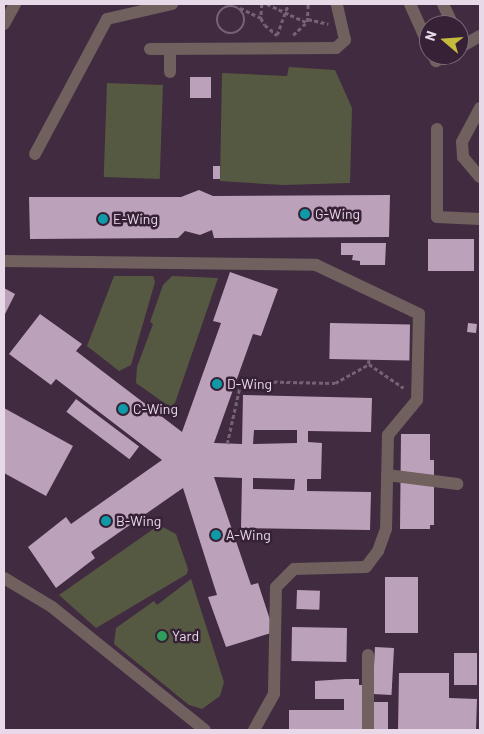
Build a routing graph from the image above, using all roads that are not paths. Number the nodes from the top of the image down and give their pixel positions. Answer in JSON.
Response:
{"nodes":[{"id":1,"x":16,"y":4,"type":"edge"},
{"id":2,"x":172,"y":4,"type":"edge"},
{"id":3,"x":337,"y":4,"type":"edge"},
{"id":4,"x":410,"y":4,"type":"edge"},
{"id":5,"x":4,"y":24,"type":"edge"},
{"id":6,"x":419,"y":24,"type":"edge"},
{"id":7,"x":150,"y":49,"type":"dead end"},
{"id":8,"x":170,"y":50,"type":"junction"},
{"id":9,"x":170,"y":72,"type":"dead end"},
{"id":10,"x":480,"y":108,"type":"edge"},
{"id":11,"x":438,"y":129,"type":"dead end"},
{"id":12,"x":35,"y":154,"type":"dead end"},
{"id":13,"x":480,"y":177,"type":"edge"},
{"id":14,"x":480,"y":219,"type":"edge"},
{"id":15,"x":4,"y":261,"type":"edge"},
{"id":16,"x":387,"y":475,"type":"junction"},
{"id":17,"x":456,"y":484,"type":"dead end"},
{"id":18,"x":4,"y":578,"type":"edge"},
{"id":19,"x":368,"y":655,"type":"dead end"},
{"id":20,"x":205,"y":730,"type":"edge"},
{"id":21,"x":254,"y":730,"type":"edge"},
{"id":22,"x":368,"y":730,"type":"edge"}],
"edges":[{"from":1,"to":5,"type":"street"},
{"from":2,"to":12,"type":"street"},
{"from":3,"to":8,"type":"street"},
{"from":4,"to":6,"type":"street"},
{"from":7,"to":8,"type":"street"},
{"from":8,"to":9,"type":"street"},
{"from":10,"to":13,"type":"street"},
{"from":11,"to":14,"type":"street"},
{"from":15,"to":16,"type":"street"},
{"from":16,"to":17,"type":"street"},
{"from":16,"to":21,"type":"street"},
{"from":18,"to":20,"type":"street"},
{"from":19,"to":22,"type":"street"}]}
